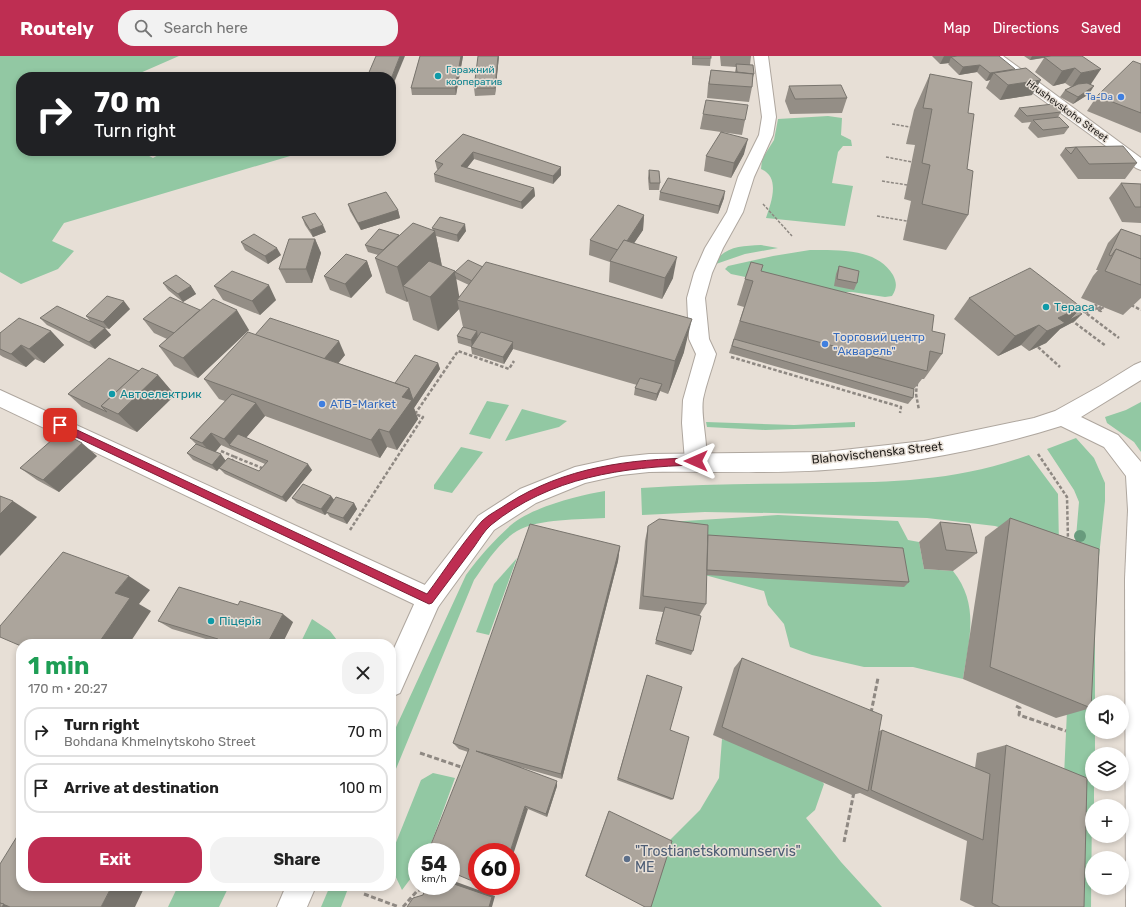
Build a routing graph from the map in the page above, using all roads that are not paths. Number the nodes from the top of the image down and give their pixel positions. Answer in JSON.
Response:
{"nodes":[{"id":1,"x":761,"y":56,"type":"edge"},
{"id":2,"x":995,"y":56,"type":"edge"},
{"id":3,"x":1141,"y":165,"type":"edge"},
{"id":4,"x":1141,"y":370,"type":"edge"},
{"id":5,"x":0,"y":398,"type":"edge"},
{"id":6,"x":1062,"y":417,"type":"junction"},
{"id":7,"x":696,"y":461,"type":"junction"},
{"id":8,"x":429,"y":599,"type":"junction"},
{"id":9,"x":396,"y":673,"type":"edge"},
{"id":10,"x":299,"y":891,"type":"edge"},
{"id":11,"x":292,"y":907,"type":"edge"},
{"id":12,"x":1141,"y":907,"type":"edge"}],
"edges":[{"from":1,"to":7,"type":"street"},
{"from":2,"to":3,"type":"street","name":"Hrushevskoho Street"},
{"from":4,"to":6,"type":"street","name":"Blahovischenska Street"},
{"from":5,"to":8,"type":"street"},
{"from":6,"to":7,"type":"street","name":"Blahovischenska Street"},
{"from":6,"to":12,"type":"street"},
{"from":7,"to":8,"type":"street","name":"Blahovischenska Street"},
{"from":8,"to":9,"type":"street","name":"Blahovischenska Street"},
{"from":10,"to":11,"type":"street"}]}
